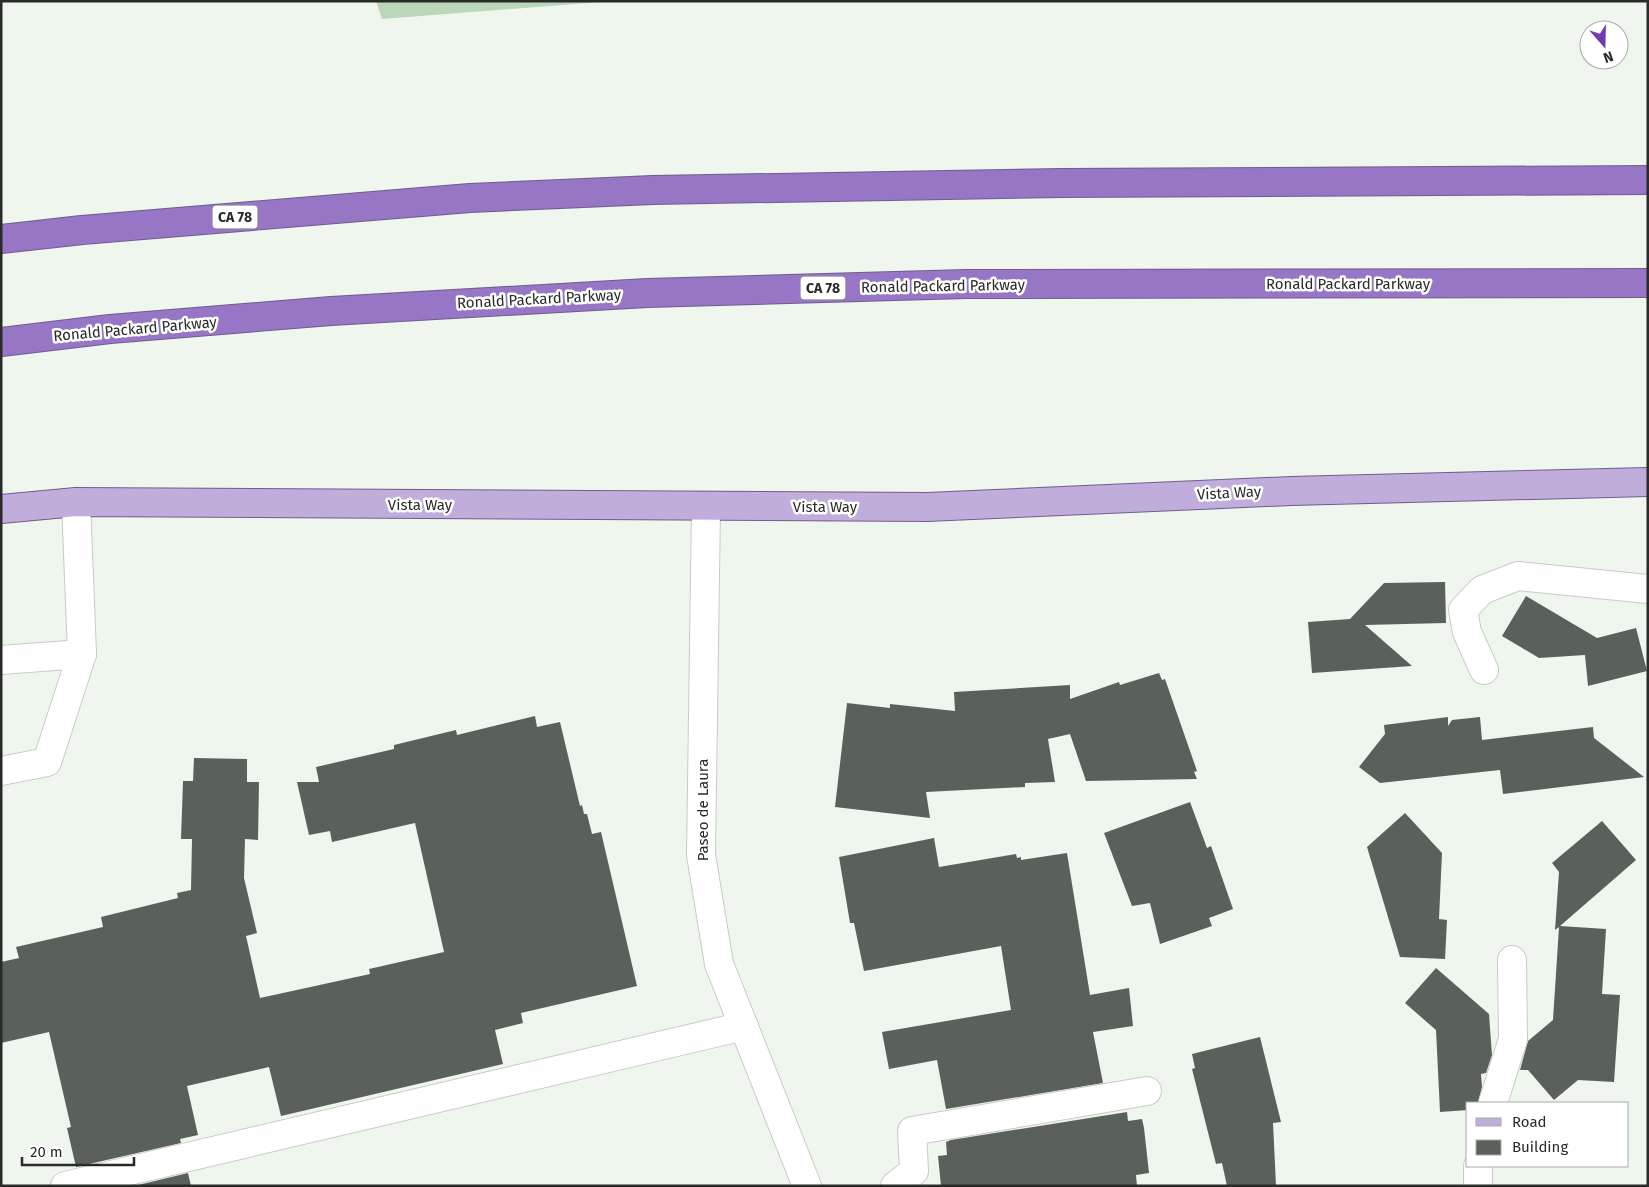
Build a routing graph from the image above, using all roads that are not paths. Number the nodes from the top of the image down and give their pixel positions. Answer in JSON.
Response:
{"nodes":[{"id":1,"x":1648,"y":180,"type":"edge"},
{"id":2,"x":1,"y":239,"type":"edge"},
{"id":3,"x":1648,"y":283,"type":"edge"},
{"id":4,"x":1,"y":342,"type":"edge"},
{"id":5,"x":1648,"y":482,"type":"edge"},
{"id":6,"x":76,"y":502,"type":"junction"},
{"id":7,"x":706,"y":507,"type":"junction"},
{"id":8,"x":1,"y":509,"type":"edge"},
{"id":9,"x":1648,"y":589,"type":"edge"},
{"id":10,"x":82,"y":654,"type":"junction"},
{"id":11,"x":1,"y":660,"type":"edge"},
{"id":12,"x":1484,"y":670,"type":"dead end"},
{"id":13,"x":1,"y":771,"type":"edge"},
{"id":14,"x":1512,"y":960,"type":"dead end"},
{"id":15,"x":744,"y":1026,"type":"junction"},
{"id":16,"x":1147,"y":1091,"type":"dead end"},
{"id":17,"x":1493,"y":1102,"type":"edge"},
{"id":18,"x":1478,"y":1167,"type":"edge"},
{"id":19,"x":64,"y":1186,"type":"edge"},
{"id":20,"x":807,"y":1186,"type":"edge"},
{"id":21,"x":895,"y":1186,"type":"edge"},
{"id":22,"x":1478,"y":1186,"type":"edge"}],
"edges":[{"from":1,"to":2,"type":"highway","number":"CA 78"},
{"from":3,"to":4,"type":"highway","name":"Ronald Packard Parkway","number":"CA 78"},
{"from":5,"to":7,"type":"main road","name":"Vista Way"},
{"from":6,"to":7,"type":"main road","name":"Vista Way"},
{"from":6,"to":8,"type":"main road","name":"Vista Way"},
{"from":6,"to":10,"type":"street"},
{"from":7,"to":15,"type":"street","name":"Paseo de Laura"},
{"from":9,"to":12,"type":"street"},
{"from":10,"to":11,"type":"street"},
{"from":10,"to":13,"type":"street"},
{"from":14,"to":17,"type":"street"},
{"from":15,"to":19,"type":"street"},
{"from":15,"to":20,"type":"street","name":"Paseo de Laura"},
{"from":16,"to":21,"type":"street"},
{"from":18,"to":22,"type":"street"}]}
